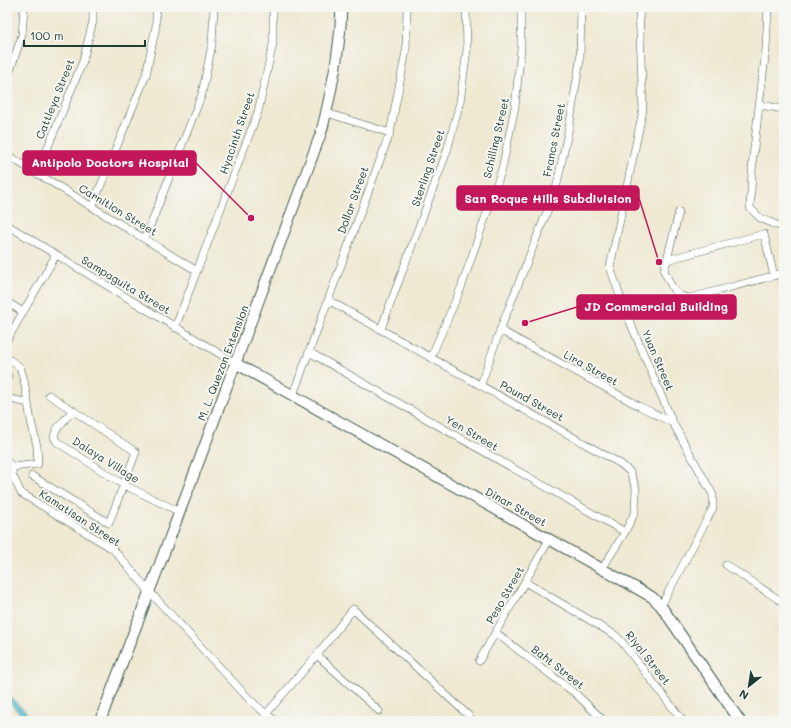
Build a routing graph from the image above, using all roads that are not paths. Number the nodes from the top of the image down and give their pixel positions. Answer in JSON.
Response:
{"nodes":[{"id":1,"x":24,"y":7,"type":"edge"},
{"id":2,"x":93,"y":7,"type":"edge"},
{"id":3,"x":156,"y":7,"type":"edge"},
{"id":4,"x":214,"y":7,"type":"edge"},
{"id":5,"x":273,"y":7,"type":"edge"},
{"id":6,"x":341,"y":7,"type":"edge"},
{"id":7,"x":407,"y":7,"type":"edge"},
{"id":8,"x":466,"y":7,"type":"edge"},
{"id":9,"x":521,"y":7,"type":"edge"},
{"id":10,"x":581,"y":7,"type":"edge"},
{"id":11,"x":639,"y":7,"type":"edge"},
{"id":12,"x":768,"y":7,"type":"edge"},
{"id":13,"x":7,"y":80,"type":"edge"},
{"id":14,"x":760,"y":105,"type":"junction"},
{"id":15,"x":784,"y":109,"type":"edge"},
{"id":16,"x":327,"y":113,"type":"junction"},
{"id":17,"x":390,"y":133,"type":"junction"},
{"id":18,"x":7,"y":155,"type":"edge"},
{"id":19,"x":37,"y":174,"type":"junction"},
{"id":20,"x":92,"y":207,"type":"junction"},
{"id":21,"x":679,"y":212,"type":"dead end"},
{"id":22,"x":7,"y":225,"type":"edge"},
{"id":23,"x":784,"y":228,"type":"edge"},
{"id":24,"x":145,"y":239,"type":"junction"},
{"id":25,"x":56,"y":255,"type":"junction"},
{"id":26,"x":665,"y":264,"type":"junction"},
{"id":27,"x":198,"y":271,"type":"junction"},
{"id":28,"x":784,"y":273,"type":"edge"},
{"id":29,"x":774,"y":276,"type":"junction"},
{"id":30,"x":328,"y":300,"type":"junction"},
{"id":31,"x":7,"y":302,"type":"edge"},
{"id":32,"x":23,"y":312,"type":"junction"},
{"id":33,"x":175,"y":328,"type":"junction"},
{"id":34,"x":380,"y":329,"type":"junction"},
{"id":35,"x":500,"y":330,"type":"junction"},
{"id":36,"x":7,"y":340,"type":"edge"},
{"id":37,"x":309,"y":352,"type":"junction"},
{"id":38,"x":431,"y":357,"type":"junction"},
{"id":39,"x":7,"y":358,"type":"edge"},
{"id":40,"x":235,"y":363,"type":"junction"},
{"id":41,"x":480,"y":384,"type":"junction"},
{"id":42,"x":49,"y":395,"type":"dead end"},
{"id":43,"x":292,"y":395,"type":"junction"},
{"id":44,"x":7,"y":398,"type":"edge"},
{"id":45,"x":28,"y":403,"type":"junction"},
{"id":46,"x":73,"y":410,"type":"junction"},
{"id":47,"x":672,"y":423,"type":"junction"},
{"id":48,"x":7,"y":461,"type":"edge"},
{"id":49,"x":11,"y":473,"type":"edge"},
{"id":50,"x":32,"y":476,"type":"dead end"},
{"id":51,"x":124,"y":485,"type":"junction"},
{"id":52,"x":180,"y":512,"type":"junction"},
{"id":53,"x":625,"y":532,"type":"junction"},
{"id":54,"x":549,"y":540,"type":"junction"},
{"id":55,"x":726,"y":565,"type":"dead end"},
{"id":56,"x":602,"y":569,"type":"junction"},
{"id":57,"x":525,"y":582,"type":"junction"},
{"id":58,"x":149,"y":591,"type":"junction"},
{"id":59,"x":784,"y":603,"type":"edge"},
{"id":60,"x":661,"y":606,"type":"junction"},
{"id":61,"x":496,"y":633,"type":"junction"},
{"id":62,"x":317,"y":655,"type":"junction"},
{"id":63,"x":479,"y":661,"type":"dead end"},
{"id":64,"x":379,"y":711,"type":"dead end"},
{"id":65,"x":266,"y":714,"type":"junction"},
{"id":66,"x":100,"y":721,"type":"edge"},
{"id":67,"x":276,"y":721,"type":"edge"},
{"id":68,"x":468,"y":721,"type":"edge"},
{"id":69,"x":604,"y":721,"type":"edge"},
{"id":70,"x":683,"y":721,"type":"edge"},
{"id":71,"x":740,"y":721,"type":"edge"}],
"edges":[{"from":1,"to":13,"type":"street"},
{"from":2,"to":19,"type":"street","name":"Cattleya Street"},
{"from":3,"to":20,"type":"street"},
{"from":4,"to":24,"type":"street"},
{"from":5,"to":27,"type":"street","name":"Hyacinth Street"},
{"from":6,"to":16,"type":"main road","name":"M. L. Quezon Extension"},
{"from":7,"to":17,"type":"street","name":"Dollar Street"},
{"from":8,"to":34,"type":"street","name":"Sterling Street"},
{"from":9,"to":38,"type":"street","name":"Schilling Street"},
{"from":10,"to":35,"type":"street","name":"Francs Street"},
{"from":11,"to":47,"type":"street","name":"Yuan Street"},
{"from":12,"to":14,"type":"street"},
{"from":14,"to":15,"type":"street"},
{"from":14,"to":23,"type":"street"},
{"from":16,"to":17,"type":"street"},
{"from":16,"to":40,"type":"main road","name":"M. L. Quezon Extension"},
{"from":17,"to":30,"type":"street","name":"Dollar Street"},
{"from":18,"to":19,"type":"street","name":"Carnition Street"},
{"from":19,"to":20,"type":"street","name":"Carnition Street"},
{"from":20,"to":24,"type":"street","name":"Carnition Street"},
{"from":21,"to":26,"type":"street"},
{"from":22,"to":25,"type":"street","name":"Sampaguita Street"},
{"from":24,"to":27,"type":"street","name":"Carnition Street"},
{"from":25,"to":32,"type":"street"},
{"from":25,"to":33,"type":"street","name":"Sampaguita Street"},
{"from":26,"to":29,"type":"street"},
{"from":26,"to":29,"type":"street"},
{"from":27,"to":33,"type":"street","name":"Hyacinth Street"},
{"from":28,"to":29,"type":"street"},
{"from":30,"to":34,"type":"street","name":"Pound Street"},
{"from":30,"to":37,"type":"street","name":"Dollar Street"},
{"from":31,"to":32,"type":"street"},
{"from":32,"to":36,"type":"street"},
{"from":33,"to":40,"type":"street","name":"Sampaguita Street"},
{"from":34,"to":38,"type":"street","name":"Pound Street"},
{"from":35,"to":41,"type":"street","name":"Francs Street"},
{"from":35,"to":47,"type":"street","name":"Lira Street"},
{"from":37,"to":43,"type":"street","name":"Dollar Street"},
{"from":37,"to":53,"type":"street","name":"Yen Street"},
{"from":38,"to":41,"type":"street","name":"Pound Street"},
{"from":39,"to":45,"type":"street"},
{"from":40,"to":43,"type":"main road","name":"Dinar Street"},
{"from":40,"to":52,"type":"main road","name":"M. L. Quezon Extension"},
{"from":41,"to":53,"type":"street","name":"Pound Street"},
{"from":42,"to":46,"type":"street"},
{"from":43,"to":54,"type":"main road","name":"Dinar Street"},
{"from":44,"to":45,"type":"street"},
{"from":45,"to":49,"type":"street"},
{"from":46,"to":51,"type":"street"},
{"from":46,"to":51,"type":"street","name":"Dalaya Village"},
{"from":47,"to":60,"type":"street","name":"Yuan Street"},
{"from":48,"to":49,"type":"street","name":"Kamatisan Street"},
{"from":49,"to":58,"type":"street","name":"Kamatisan Street"},
{"from":50,"to":51,"type":"street"},
{"from":51,"to":52,"type":"street","name":"Dalaya Village"},
{"from":52,"to":58,"type":"main road","name":"M. L. Quezon Extension"},
{"from":53,"to":56,"type":"street","name":"Pound Street"},
{"from":54,"to":56,"type":"main road","name":"Dinar Street"},
{"from":54,"to":57,"type":"street","name":"Peso Street"},
{"from":55,"to":59,"type":"street"},
{"from":56,"to":60,"type":"main road","name":"Dinar Street"},
{"from":57,"to":61,"type":"street","name":"Peso Street"},
{"from":57,"to":70,"type":"street","name":"Riyal Street"},
{"from":58,"to":65,"type":"street","name":"Kamatisan Street"},
{"from":58,"to":66,"type":"main road","name":"M. L. Quezon Extension"},
{"from":60,"to":71,"type":"main road","name":"Dinar Street"},
{"from":61,"to":63,"type":"street","name":"Peso Street"},
{"from":61,"to":69,"type":"street","name":"Baht Street"},
{"from":62,"to":64,"type":"street"},
{"from":62,"to":65,"type":"street"},
{"from":62,"to":68,"type":"street"},
{"from":65,"to":67,"type":"street","name":"Kamatisan Street"}]}
